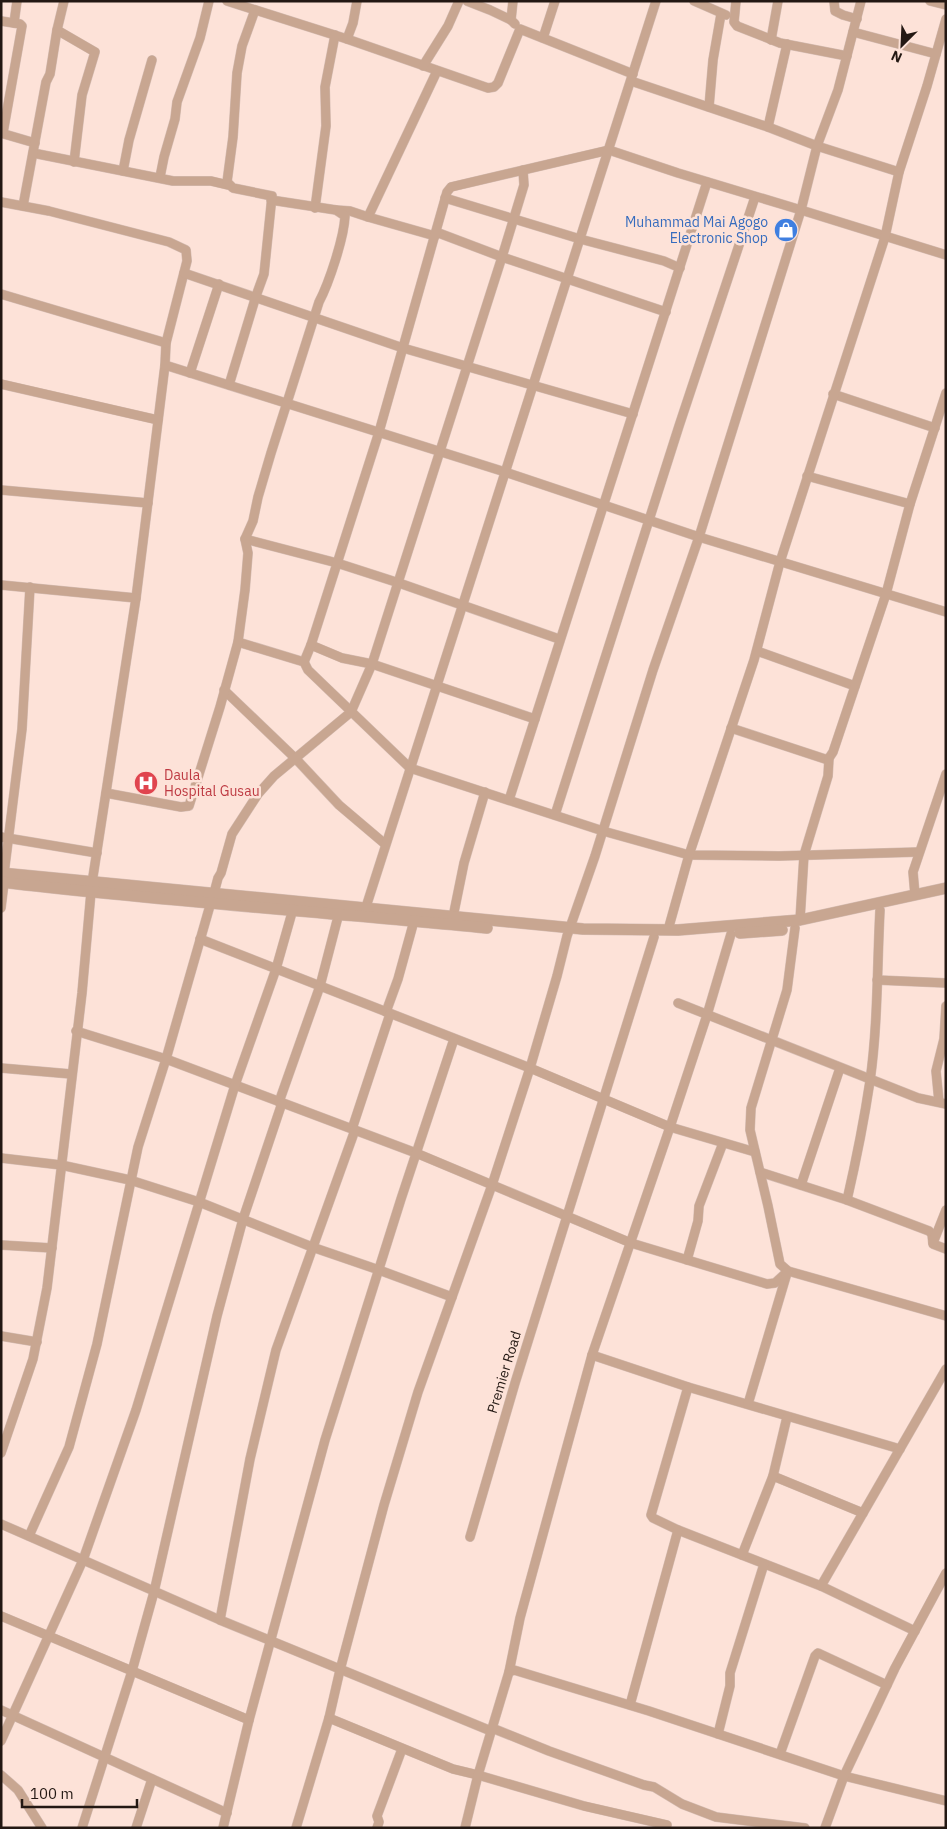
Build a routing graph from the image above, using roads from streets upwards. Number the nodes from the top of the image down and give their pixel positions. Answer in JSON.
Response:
{"nodes":[{"id":1,"x":17,"y":1,"type":"edge"},
{"id":2,"x":64,"y":1,"type":"edge"},
{"id":3,"x":209,"y":1,"type":"edge"},
{"id":4,"x":227,"y":1,"type":"edge"},
{"id":5,"x":357,"y":1,"type":"edge"},
{"id":6,"x":459,"y":1,"type":"edge"},
{"id":7,"x":467,"y":1,"type":"edge"},
{"id":8,"x":513,"y":1,"type":"edge"},
{"id":9,"x":555,"y":1,"type":"edge"},
{"id":10,"x":656,"y":1,"type":"edge"},
{"id":11,"x":694,"y":1,"type":"edge"},
{"id":12,"x":736,"y":1,"type":"edge"},
{"id":13,"x":778,"y":1,"type":"edge"},
{"id":14,"x":834,"y":1,"type":"edge"},
{"id":15,"x":861,"y":1,"type":"edge"},
{"id":16,"x":930,"y":1,"type":"edge"},
{"id":17,"x":946,"y":5,"type":"edge"},
{"id":18,"x":255,"y":10,"type":"junction"},
{"id":19,"x":721,"y":14,"type":"junction"},
{"id":20,"x":733,"y":17,"type":"junction"},
{"id":21,"x":857,"y":19,"type":"junction"},
{"id":22,"x":946,"y":19,"type":"edge"},
{"id":23,"x":511,"y":20,"type":"junction"},
{"id":24,"x":1,"y":22,"type":"edge"},
{"id":25,"x":14,"y":23,"type":"junction"},
{"id":26,"x":520,"y":29,"type":"junction"},
{"id":27,"x":57,"y":30,"type":"junction"},
{"id":28,"x":853,"y":32,"type":"junction"},
{"id":29,"x":335,"y":35,"type":"junction"},
{"id":30,"x":543,"y":38,"type":"junction"},
{"id":31,"x":347,"y":39,"type":"junction"},
{"id":32,"x":771,"y":40,"type":"junction"},
{"id":33,"x":787,"y":44,"type":"junction"},
{"id":34,"x":936,"y":54,"type":"junction"},
{"id":35,"x":847,"y":56,"type":"junction"},
{"id":36,"x":152,"y":60,"type":"dead end"},
{"id":37,"x":423,"y":66,"type":"junction"},
{"id":38,"x":437,"y":70,"type":"junction"},
{"id":39,"x":632,"y":77,"type":"junction"},
{"id":40,"x":6,"y":95,"type":"edge"},
{"id":41,"x":709,"y":107,"type":"junction"},
{"id":42,"x":768,"y":127,"type":"junction"},
{"id":43,"x":2,"y":133,"type":"edge"},
{"id":44,"x":35,"y":143,"type":"junction"},
{"id":45,"x":817,"y":146,"type":"junction"},
{"id":46,"x":609,"y":150,"type":"junction"},
{"id":47,"x":33,"y":153,"type":"junction"},
{"id":48,"x":74,"y":162,"type":"junction"},
{"id":49,"x":523,"y":170,"type":"junction"},
{"id":50,"x":123,"y":171,"type":"junction"},
{"id":51,"x":899,"y":172,"type":"junction"},
{"id":52,"x":160,"y":178,"type":"junction"},
{"id":53,"x":707,"y":182,"type":"junction"},
{"id":54,"x":228,"y":184,"type":"junction"},
{"id":55,"x":756,"y":197,"type":"junction"},
{"id":56,"x":445,"y":198,"type":"junction"},
{"id":57,"x":271,"y":200,"type":"junction"},
{"id":58,"x":1,"y":202,"type":"edge"},
{"id":59,"x":24,"y":206,"type":"junction"},
{"id":60,"x":315,"y":208,"type":"junction"},
{"id":61,"x":336,"y":210,"type":"junction"},
{"id":62,"x":801,"y":210,"type":"junction"},
{"id":63,"x":368,"y":217,"type":"junction"},
{"id":64,"x":514,"y":218,"type":"junction"},
{"id":65,"x":435,"y":234,"type":"junction"},
{"id":66,"x":884,"y":236,"type":"junction"},
{"id":67,"x":580,"y":239,"type":"junction"},
{"id":68,"x":946,"y":255,"type":"edge"},
{"id":69,"x":502,"y":257,"type":"junction"},
{"id":70,"x":680,"y":268,"type":"junction"},
{"id":71,"x":184,"y":273,"type":"junction"},
{"id":72,"x":567,"y":279,"type":"junction"},
{"id":73,"x":219,"y":284,"type":"junction"},
{"id":74,"x":1,"y":294,"type":"edge"},
{"id":75,"x":256,"y":296,"type":"junction"},
{"id":76,"x":666,"y":312,"type":"junction"},
{"id":77,"x":315,"y":317,"type":"junction"},
{"id":78,"x":166,"y":343,"type":"junction"},
{"id":79,"x":403,"y":348,"type":"junction"},
{"id":80,"x":165,"y":365,"type":"junction"},
{"id":81,"x":468,"y":367,"type":"junction"},
{"id":82,"x":190,"y":372,"type":"junction"},
{"id":83,"x":1,"y":384,"type":"edge"},
{"id":84,"x":532,"y":384,"type":"junction"},
{"id":85,"x":228,"y":385,"type":"junction"},
{"id":86,"x":946,"y":393,"type":"edge"},
{"id":87,"x":834,"y":394,"type":"junction"},
{"id":88,"x":288,"y":404,"type":"junction"},
{"id":89,"x":632,"y":414,"type":"junction"},
{"id":90,"x":158,"y":420,"type":"junction"},
{"id":91,"x":936,"y":428,"type":"junction"},
{"id":92,"x":379,"y":432,"type":"junction"},
{"id":93,"x":440,"y":451,"type":"junction"},
{"id":94,"x":505,"y":472,"type":"junction"},
{"id":95,"x":808,"y":476,"type":"junction"},
{"id":96,"x":1,"y":490,"type":"edge"},
{"id":97,"x":148,"y":503,"type":"junction"},
{"id":98,"x":910,"y":504,"type":"junction"},
{"id":99,"x":604,"y":506,"type":"junction"},
{"id":100,"x":650,"y":521,"type":"junction"},
{"id":101,"x":699,"y":537,"type":"junction"},
{"id":102,"x":245,"y":539,"type":"junction"},
{"id":103,"x":780,"y":562,"type":"junction"},
{"id":104,"x":337,"y":563,"type":"junction"},
{"id":105,"x":399,"y":583,"type":"junction"},
{"id":106,"x":1,"y":585,"type":"edge"},
{"id":107,"x":30,"y":587,"type":"junction"},
{"id":108,"x":886,"y":594,"type":"junction"},
{"id":109,"x":136,"y":598,"type":"junction"},
{"id":110,"x":463,"y":605,"type":"junction"},
{"id":111,"x":946,"y":612,"type":"edge"},
{"id":112,"x":560,"y":639,"type":"junction"},
{"id":113,"x":238,"y":642,"type":"junction"},
{"id":114,"x":311,"y":646,"type":"junction"},
{"id":115,"x":757,"y":651,"type":"junction"},
{"id":116,"x":304,"y":662,"type":"junction"},
{"id":117,"x":372,"y":664,"type":"junction"},
{"id":118,"x":854,"y":686,"type":"junction"},
{"id":119,"x":436,"y":687,"type":"junction"},
{"id":120,"x":224,"y":690,"type":"junction"},
{"id":121,"x":351,"y":712,"type":"junction"},
{"id":122,"x":534,"y":719,"type":"junction"},
{"id":123,"x":730,"y":728,"type":"junction"},
{"id":124,"x":829,"y":758,"type":"junction"},
{"id":125,"x":296,"y":759,"type":"junction"},
{"id":126,"x":410,"y":768,"type":"junction"},
{"id":127,"x":946,"y":774,"type":"edge"},
{"id":128,"x":485,"y":792,"type":"junction"},
{"id":129,"x":106,"y":793,"type":"junction"},
{"id":130,"x":508,"y":800,"type":"junction"},
{"id":131,"x":555,"y":815,"type":"junction"},
{"id":132,"x":603,"y":831,"type":"junction"},
{"id":133,"x":5,"y":838,"type":"edge"},
{"id":134,"x":385,"y":844,"type":"junction"},
{"id":135,"x":919,"y":852,"type":"junction"},
{"id":136,"x":97,"y":853,"type":"junction"},
{"id":137,"x":689,"y":854,"type":"junction"},
{"id":138,"x":804,"y":855,"type":"junction"},
{"id":139,"x":3,"y":878,"type":"edge"},
{"id":140,"x":91,"y":888,"type":"junction"},
{"id":141,"x":946,"y":888,"type":"edge"},
{"id":142,"x":914,"y":895,"type":"junction"},
{"id":143,"x":946,"y":896,"type":"edge"},
{"id":144,"x":212,"y":897,"type":"junction"},
{"id":145,"x":366,"y":907,"type":"junction"},
{"id":146,"x":1,"y":908,"type":"edge"},
{"id":147,"x":293,"y":909,"type":"junction"},
{"id":148,"x":880,"y":910,"type":"junction"},
{"id":149,"x":339,"y":913,"type":"junction"},
{"id":150,"x":453,"y":916,"type":"junction"},
{"id":151,"x":414,"y":920,"type":"junction"},
{"id":152,"x":798,"y":924,"type":"junction"},
{"id":153,"x":668,"y":930,"type":"junction"},
{"id":154,"x":568,"y":932,"type":"junction"},
{"id":155,"x":731,"y":934,"type":"junction"},
{"id":156,"x":654,"y":937,"type":"junction"},
{"id":157,"x":200,"y":939,"type":"junction"},
{"id":158,"x":276,"y":969,"type":"junction"},
{"id":159,"x":877,"y":980,"type":"junction"},
{"id":160,"x":946,"y":983,"type":"edge"},
{"id":161,"x":320,"y":986,"type":"junction"},
{"id":162,"x":678,"y":1003,"type":"dead end"},
{"id":163,"x":946,"y":1006,"type":"edge"},
{"id":164,"x":388,"y":1013,"type":"junction"},
{"id":165,"x":707,"y":1014,"type":"junction"},
{"id":166,"x":76,"y":1031,"type":"junction"},
{"id":167,"x":945,"y":1031,"type":"edge"},
{"id":168,"x":454,"y":1039,"type":"junction"},
{"id":169,"x":772,"y":1042,"type":"junction"},
{"id":170,"x":166,"y":1059,"type":"junction"},
{"id":171,"x":1,"y":1068,"type":"edge"},
{"id":172,"x":530,"y":1068,"type":"junction"},
{"id":173,"x":840,"y":1068,"type":"junction"},
{"id":174,"x":71,"y":1074,"type":"junction"},
{"id":175,"x":870,"y":1079,"type":"junction"},
{"id":176,"x":235,"y":1085,"type":"junction"},
{"id":177,"x":603,"y":1099,"type":"junction"},
{"id":178,"x":280,"y":1102,"type":"junction"},
{"id":179,"x":942,"y":1103,"type":"edge"},
{"id":180,"x":670,"y":1127,"type":"junction"},
{"id":181,"x":353,"y":1129,"type":"junction"},
{"id":182,"x":723,"y":1143,"type":"junction"},
{"id":183,"x":416,"y":1152,"type":"junction"},
{"id":184,"x":755,"y":1152,"type":"junction"},
{"id":185,"x":1,"y":1158,"type":"edge"},
{"id":186,"x":61,"y":1165,"type":"junction"},
{"id":187,"x":760,"y":1172,"type":"junction"},
{"id":188,"x":130,"y":1180,"type":"junction"},
{"id":189,"x":492,"y":1185,"type":"junction"},
{"id":190,"x":801,"y":1185,"type":"junction"},
{"id":191,"x":847,"y":1200,"type":"junction"},
{"id":192,"x":199,"y":1202,"type":"junction"},
{"id":193,"x":946,"y":1210,"type":"edge"},
{"id":194,"x":567,"y":1216,"type":"junction"},
{"id":195,"x":243,"y":1219,"type":"junction"},
{"id":196,"x":631,"y":1243,"type":"junction"},
{"id":197,"x":932,"y":1244,"type":"junction"},
{"id":198,"x":1,"y":1245,"type":"edge"},
{"id":199,"x":312,"y":1247,"type":"junction"},
{"id":200,"x":52,"y":1248,"type":"junction"},
{"id":201,"x":946,"y":1249,"type":"edge"},
{"id":202,"x":687,"y":1260,"type":"junction"},
{"id":203,"x":379,"y":1270,"type":"junction"},
{"id":204,"x":788,"y":1271,"type":"junction"},
{"id":205,"x":452,"y":1297,"type":"junction"},
{"id":206,"x":946,"y":1316,"type":"edge"},
{"id":207,"x":1,"y":1336,"type":"edge"},
{"id":208,"x":37,"y":1342,"type":"junction"},
{"id":209,"x":592,"y":1355,"type":"junction"},
{"id":210,"x":946,"y":1369,"type":"edge"},
{"id":211,"x":688,"y":1387,"type":"junction"},
{"id":212,"x":748,"y":1404,"type":"junction"},
{"id":213,"x":787,"y":1417,"type":"junction"},
{"id":214,"x":900,"y":1449,"type":"junction"},
{"id":215,"x":1,"y":1453,"type":"edge"},
{"id":216,"x":773,"y":1476,"type":"junction"},
{"id":217,"x":862,"y":1513,"type":"junction"},
{"id":218,"x":1,"y":1524,"type":"edge"},
{"id":219,"x":678,"y":1530,"type":"junction"},
{"id":220,"x":29,"y":1536,"type":"junction"},
{"id":221,"x":470,"y":1537,"type":"dead end"},
{"id":222,"x":742,"y":1555,"type":"junction"},
{"id":223,"x":84,"y":1560,"type":"junction"},
{"id":224,"x":764,"y":1564,"type":"junction"},
{"id":225,"x":946,"y":1574,"type":"edge"},
{"id":226,"x":821,"y":1586,"type":"junction"},
{"id":227,"x":154,"y":1592,"type":"junction"},
{"id":228,"x":1,"y":1616,"type":"edge"},
{"id":229,"x":220,"y":1620,"type":"junction"},
{"id":230,"x":915,"y":1631,"type":"junction"},
{"id":231,"x":48,"y":1636,"type":"junction"},
{"id":232,"x":270,"y":1641,"type":"junction"},
{"id":233,"x":340,"y":1670,"type":"junction"},
{"id":234,"x":132,"y":1671,"type":"junction"},
{"id":235,"x":509,"y":1672,"type":"junction"},
{"id":236,"x":887,"y":1685,"type":"junction"},
{"id":237,"x":630,"y":1705,"type":"junction"},
{"id":238,"x":1,"y":1710,"type":"edge"},
{"id":239,"x":13,"y":1715,"type":"junction"},
{"id":240,"x":329,"y":1718,"type":"junction"},
{"id":241,"x":249,"y":1720,"type":"junction"},
{"id":242,"x":492,"y":1730,"type":"junction"},
{"id":243,"x":718,"y":1734,"type":"junction"},
{"id":244,"x":1,"y":1741,"type":"edge"},
{"id":245,"x":402,"y":1749,"type":"junction"},
{"id":246,"x":780,"y":1754,"type":"junction"},
{"id":247,"x":105,"y":1758,"type":"junction"},
{"id":248,"x":478,"y":1775,"type":"junction"},
{"id":249,"x":1,"y":1776,"type":"edge"},
{"id":250,"x":844,"y":1776,"type":"junction"},
{"id":251,"x":152,"y":1779,"type":"junction"},
{"id":252,"x":946,"y":1801,"type":"edge"},
{"id":253,"x":226,"y":1813,"type":"junction"},
{"id":254,"x":466,"y":1823,"type":"edge"},
{"id":255,"x":667,"y":1825,"type":"dead end"},
{"id":256,"x":42,"y":1828,"type":"edge"},
{"id":257,"x":82,"y":1828,"type":"edge"},
{"id":258,"x":136,"y":1828,"type":"edge"},
{"id":259,"x":223,"y":1828,"type":"edge"},
{"id":260,"x":296,"y":1828,"type":"edge"},
{"id":261,"x":377,"y":1828,"type":"edge"},
{"id":262,"x":806,"y":1828,"type":"edge"},
{"id":263,"x":825,"y":1828,"type":"edge"}],
"edges":[{"from":1,"to":25,"type":"street"},
{"from":2,"to":27,"type":"street"},
{"from":3,"to":52,"type":"street"},
{"from":4,"to":18,"type":"street"},
{"from":5,"to":31,"type":"street"},
{"from":6,"to":37,"type":"street"},
{"from":7,"to":23,"type":"street"},
{"from":8,"to":23,"type":"street"},
{"from":9,"to":30,"type":"street"},
{"from":10,"to":39,"type":"street"},
{"from":11,"to":19,"type":"street"},
{"from":12,"to":20,"type":"street"},
{"from":13,"to":32,"type":"street"},
{"from":14,"to":21,"type":"street"},
{"from":15,"to":21,"type":"street"},
{"from":16,"to":17,"type":"street"},
{"from":18,"to":29,"type":"street"},
{"from":18,"to":54,"type":"street"},
{"from":19,"to":20,"type":"street"},
{"from":19,"to":41,"type":"street"},
{"from":20,"to":32,"type":"street"},
{"from":21,"to":28,"type":"street"},
{"from":22,"to":34,"type":"street"},
{"from":23,"to":26,"type":"street"},
{"from":24,"to":25,"type":"street"},
{"from":25,"to":40,"type":"street"},
{"from":26,"to":30,"type":"street"},
{"from":26,"to":38,"type":"street"},
{"from":27,"to":44,"type":"street"},
{"from":27,"to":48,"type":"street"},
{"from":28,"to":34,"type":"street"},
{"from":28,"to":35,"type":"street"},
{"from":29,"to":31,"type":"street"},
{"from":29,"to":60,"type":"street"},
{"from":30,"to":39,"type":"street"},
{"from":31,"to":37,"type":"street"},
{"from":32,"to":33,"type":"street"},
{"from":33,"to":35,"type":"street"},
{"from":33,"to":42,"type":"street"},
{"from":34,"to":51,"type":"street"},
{"from":35,"to":45,"type":"street"},
{"from":36,"to":50,"type":"street"},
{"from":37,"to":38,"type":"street"},
{"from":38,"to":63,"type":"street"},
{"from":39,"to":41,"type":"street"},
{"from":39,"to":46,"type":"street"},
{"from":40,"to":43,"type":"street"},
{"from":41,"to":42,"type":"street"},
{"from":42,"to":45,"type":"street"},
{"from":43,"to":44,"type":"street"},
{"from":44,"to":47,"type":"street"},
{"from":45,"to":51,"type":"street"},
{"from":45,"to":62,"type":"street"},
{"from":46,"to":49,"type":"street"},
{"from":46,"to":53,"type":"street"},
{"from":46,"to":67,"type":"street"},
{"from":47,"to":48,"type":"street"},
{"from":47,"to":59,"type":"street"},
{"from":48,"to":50,"type":"street"},
{"from":49,"to":56,"type":"street"},
{"from":49,"to":64,"type":"street"},
{"from":50,"to":52,"type":"street"},
{"from":51,"to":66,"type":"street"},
{"from":52,"to":54,"type":"street"},
{"from":53,"to":55,"type":"street"},
{"from":53,"to":70,"type":"street"},
{"from":54,"to":57,"type":"street"},
{"from":55,"to":62,"type":"street"},
{"from":55,"to":100,"type":"street"},
{"from":56,"to":64,"type":"street"},
{"from":56,"to":65,"type":"street"},
{"from":57,"to":60,"type":"street"},
{"from":57,"to":75,"type":"street"},
{"from":58,"to":59,"type":"street"},
{"from":59,"to":71,"type":"street"},
{"from":60,"to":61,"type":"street"},
{"from":61,"to":63,"type":"street"},
{"from":61,"to":77,"type":"street"},
{"from":62,"to":66,"type":"street"},
{"from":62,"to":101,"type":"street"},
{"from":63,"to":65,"type":"street"},
{"from":64,"to":67,"type":"street"},
{"from":64,"to":69,"type":"street"},
{"from":65,"to":69,"type":"street"},
{"from":65,"to":79,"type":"street"},
{"from":66,"to":68,"type":"street"},
{"from":66,"to":87,"type":"street"},
{"from":67,"to":70,"type":"street"},
{"from":67,"to":72,"type":"street"},
{"from":69,"to":72,"type":"street"},
{"from":69,"to":81,"type":"street"},
{"from":70,"to":76,"type":"street"},
{"from":71,"to":73,"type":"street"},
{"from":71,"to":78,"type":"street"},
{"from":72,"to":76,"type":"street"},
{"from":72,"to":84,"type":"street"},
{"from":73,"to":75,"type":"street"},
{"from":73,"to":82,"type":"street"},
{"from":74,"to":78,"type":"street"},
{"from":75,"to":77,"type":"street"},
{"from":75,"to":85,"type":"street"},
{"from":76,"to":89,"type":"street"},
{"from":77,"to":79,"type":"street"},
{"from":77,"to":88,"type":"street"},
{"from":78,"to":80,"type":"street"},
{"from":79,"to":81,"type":"street"},
{"from":79,"to":92,"type":"street"},
{"from":80,"to":82,"type":"street"},
{"from":80,"to":90,"type":"street"},
{"from":81,"to":84,"type":"street"},
{"from":81,"to":93,"type":"street"},
{"from":82,"to":85,"type":"street"},
{"from":83,"to":90,"type":"street"},
{"from":84,"to":89,"type":"street"},
{"from":84,"to":94,"type":"street"},
{"from":85,"to":88,"type":"street"},
{"from":86,"to":91,"type":"street"},
{"from":87,"to":91,"type":"street"},
{"from":87,"to":95,"type":"street"},
{"from":88,"to":92,"type":"street"},
{"from":88,"to":102,"type":"street"},
{"from":89,"to":99,"type":"street"},
{"from":90,"to":97,"type":"street"},
{"from":91,"to":98,"type":"street"},
{"from":92,"to":93,"type":"street"},
{"from":92,"to":104,"type":"street"},
{"from":93,"to":94,"type":"street"},
{"from":93,"to":105,"type":"street"},
{"from":94,"to":99,"type":"street"},
{"from":94,"to":110,"type":"street"},
{"from":95,"to":98,"type":"street"},
{"from":95,"to":103,"type":"street"},
{"from":96,"to":97,"type":"street"},
{"from":97,"to":109,"type":"street"},
{"from":98,"to":108,"type":"street"},
{"from":99,"to":100,"type":"street"},
{"from":99,"to":112,"type":"street"},
{"from":100,"to":101,"type":"street"},
{"from":100,"to":131,"type":"street"},
{"from":101,"to":103,"type":"street"},
{"from":101,"to":132,"type":"street"},
{"from":102,"to":104,"type":"street"},
{"from":102,"to":113,"type":"street"},
{"from":103,"to":108,"type":"street"},
{"from":103,"to":115,"type":"street"},
{"from":104,"to":105,"type":"street"},
{"from":104,"to":114,"type":"street"},
{"from":105,"to":110,"type":"street"},
{"from":105,"to":117,"type":"street"},
{"from":106,"to":107,"type":"street"},
{"from":107,"to":109,"type":"street"},
{"from":107,"to":133,"type":"street"},
{"from":108,"to":111,"type":"street"},
{"from":108,"to":118,"type":"street"},
{"from":109,"to":129,"type":"street"},
{"from":110,"to":112,"type":"street"},
{"from":110,"to":119,"type":"street"},
{"from":112,"to":122,"type":"street"},
{"from":113,"to":116,"type":"street"},
{"from":113,"to":120,"type":"street"},
{"from":114,"to":116,"type":"street"},
{"from":114,"to":117,"type":"street"},
{"from":115,"to":118,"type":"street"},
{"from":115,"to":123,"type":"street"},
{"from":116,"to":121,"type":"street"},
{"from":117,"to":119,"type":"street"},
{"from":117,"to":121,"type":"street"},
{"from":118,"to":124,"type":"street"},
{"from":119,"to":122,"type":"street"},
{"from":119,"to":126,"type":"street"},
{"from":120,"to":125,"type":"street"},
{"from":120,"to":129,"type":"street"},
{"from":121,"to":125,"type":"street"},
{"from":121,"to":126,"type":"street"},
{"from":122,"to":130,"type":"street"},
{"from":123,"to":124,"type":"street"},
{"from":123,"to":137,"type":"street"},
{"from":124,"to":138,"type":"street"},
{"from":125,"to":134,"type":"street"},
{"from":125,"to":144,"type":"street"},
{"from":126,"to":128,"type":"street"},
{"from":126,"to":134,"type":"street"},
{"from":127,"to":135,"type":"street"},
{"from":128,"to":130,"type":"street"},
{"from":128,"to":150,"type":"street"},
{"from":129,"to":136,"type":"street"},
{"from":130,"to":131,"type":"street"},
{"from":131,"to":132,"type":"street"},
{"from":132,"to":137,"type":"street"},
{"from":132,"to":154,"type":"street"},
{"from":133,"to":136,"type":"street"},
{"from":133,"to":139,"type":"street"},
{"from":134,"to":145,"type":"street"},
{"from":135,"to":138,"type":"street"},
{"from":135,"to":142,"type":"street"},
{"from":136,"to":140,"type":"street"},
{"from":137,"to":138,"type":"street"},
{"from":137,"to":153,"type":"street"},
{"from":138,"to":152,"type":"street"},
{"from":139,"to":140,"type":"street"},
{"from":139,"to":146,"type":"street"},
{"from":140,"to":144,"type":"street"},
{"from":140,"to":166,"type":"street"},
{"from":141,"to":142,"type":"street"},
{"from":142,"to":152,"type":"street"},
{"from":143,"to":148,"type":"street"},
{"from":144,"to":145,"type":"street"},
{"from":144,"to":147,"type":"street"},
{"from":144,"to":157,"type":"street"},
{"from":145,"to":150,"type":"street"},
{"from":147,"to":149,"type":"street"},
{"from":147,"to":158,"type":"street"},
{"from":148,"to":152,"type":"street"},
{"from":148,"to":159,"type":"street"},
{"from":149,"to":151,"type":"street"},
{"from":149,"to":161,"type":"street"},
{"from":150,"to":154,"type":"street"},
{"from":151,"to":154,"type":"street"},
{"from":151,"to":164,"type":"street"},
{"from":152,"to":153,"type":"street"},
{"from":152,"to":155,"type":"street"},
{"from":152,"to":169,"type":"street"},
{"from":153,"to":154,"type":"street"},
{"from":154,"to":156,"type":"street"},
{"from":154,"to":172,"type":"street"},
{"from":155,"to":156,"type":"street"},
{"from":155,"to":165,"type":"street"},
{"from":156,"to":177,"type":"street","name":"Premier Road"},
{"from":157,"to":158,"type":"street"},
{"from":157,"to":170,"type":"street"},
{"from":158,"to":161,"type":"street"},
{"from":158,"to":176,"type":"street"},
{"from":159,"to":160,"type":"street"},
{"from":159,"to":175,"type":"street"},
{"from":161,"to":164,"type":"street"},
{"from":161,"to":178,"type":"street"},
{"from":162,"to":165,"type":"street"},
{"from":163,"to":167,"type":"street"},
{"from":164,"to":168,"type":"street"},
{"from":164,"to":181,"type":"street"},
{"from":165,"to":169,"type":"street"},
{"from":165,"to":180,"type":"street"},
{"from":166,"to":170,"type":"street"},
{"from":166,"to":174,"type":"street"},
{"from":167,"to":179,"type":"street"},
{"from":168,"to":172,"type":"street"},
{"from":168,"to":183,"type":"street"},
{"from":169,"to":173,"type":"street"},
{"from":169,"to":184,"type":"street"},
{"from":170,"to":176,"type":"street"},
{"from":170,"to":188,"type":"street"},
{"from":171,"to":174,"type":"street"},
{"from":172,"to":177,"type":"street"},
{"from":172,"to":189,"type":"street"},
{"from":173,"to":175,"type":"street"},
{"from":173,"to":190,"type":"street"},
{"from":174,"to":186,"type":"street"},
{"from":175,"to":179,"type":"street"},
{"from":175,"to":191,"type":"street"},
{"from":176,"to":178,"type":"street"},
{"from":176,"to":192,"type":"street"},
{"from":177,"to":180,"type":"street"},
{"from":177,"to":194,"type":"street","name":"Premier Road"},
{"from":178,"to":181,"type":"street"},
{"from":178,"to":195,"type":"street"},
{"from":180,"to":182,"type":"street"},
{"from":180,"to":196,"type":"street"},
{"from":181,"to":183,"type":"street"},
{"from":181,"to":199,"type":"street"},
{"from":182,"to":184,"type":"street"},
{"from":182,"to":202,"type":"street"},
{"from":183,"to":189,"type":"street"},
{"from":183,"to":203,"type":"street"},
{"from":184,"to":187,"type":"street"},
{"from":185,"to":186,"type":"street"},
{"from":186,"to":188,"type":"street"},
{"from":186,"to":200,"type":"street"},
{"from":187,"to":190,"type":"street"},
{"from":187,"to":204,"type":"street"},
{"from":188,"to":192,"type":"street"},
{"from":188,"to":220,"type":"street"},
{"from":189,"to":194,"type":"street"},
{"from":189,"to":205,"type":"street"},
{"from":190,"to":191,"type":"street"},
{"from":191,"to":197,"type":"street"},
{"from":192,"to":195,"type":"street"},
{"from":192,"to":223,"type":"street"},
{"from":193,"to":197,"type":"street"},
{"from":194,"to":196,"type":"street"},
{"from":194,"to":221,"type":"street","name":"Premier Road"},
{"from":195,"to":199,"type":"street"},
{"from":195,"to":227,"type":"street"},
{"from":196,"to":202,"type":"street"},
{"from":196,"to":209,"type":"street"},
{"from":197,"to":201,"type":"street"},
{"from":198,"to":200,"type":"street"},
{"from":199,"to":203,"type":"street"},
{"from":199,"to":229,"type":"street"},
{"from":200,"to":208,"type":"street"},
{"from":202,"to":204,"type":"street"},
{"from":203,"to":205,"type":"street"},
{"from":203,"to":232,"type":"street"},
{"from":204,"to":206,"type":"street"},
{"from":204,"to":212,"type":"street"},
{"from":205,"to":233,"type":"street"},
{"from":207,"to":208,"type":"street"},
{"from":208,"to":215,"type":"street"},
{"from":209,"to":211,"type":"street"},
{"from":209,"to":235,"type":"street"},
{"from":210,"to":214,"type":"street"},
{"from":211,"to":212,"type":"street"},
{"from":211,"to":219,"type":"street"},
{"from":212,"to":213,"type":"street"},
{"from":213,"to":214,"type":"street"},
{"from":213,"to":216,"type":"street"},
{"from":214,"to":217,"type":"street"},
{"from":216,"to":217,"type":"street"},
{"from":216,"to":222,"type":"street"},
{"from":217,"to":226,"type":"street"},
{"from":218,"to":220,"type":"street"},
{"from":219,"to":222,"type":"street"},
{"from":219,"to":237,"type":"street"},
{"from":220,"to":223,"type":"street"},
{"from":222,"to":224,"type":"street"},
{"from":223,"to":227,"type":"street"},
{"from":223,"to":231,"type":"street"},
{"from":224,"to":226,"type":"street"},
{"from":224,"to":243,"type":"street"},
{"from":225,"to":230,"type":"street"},
{"from":226,"to":230,"type":"street"},
{"from":227,"to":229,"type":"street"},
{"from":227,"to":234,"type":"street"},
{"from":228,"to":231,"type":"street"},
{"from":229,"to":232,"type":"street"},
{"from":230,"to":236,"type":"street"},
{"from":231,"to":234,"type":"street"},
{"from":231,"to":239,"type":"street"},
{"from":232,"to":233,"type":"street"},
{"from":232,"to":241,"type":"street"},
{"from":233,"to":240,"type":"street"},
{"from":233,"to":242,"type":"street"},
{"from":234,"to":241,"type":"street"},
{"from":234,"to":247,"type":"street"},
{"from":235,"to":237,"type":"street"},
{"from":235,"to":242,"type":"street"},
{"from":236,"to":246,"type":"street"},
{"from":236,"to":250,"type":"street"},
{"from":237,"to":243,"type":"street"},
{"from":238,"to":239,"type":"street"},
{"from":239,"to":244,"type":"street"},
{"from":239,"to":247,"type":"street"},
{"from":240,"to":245,"type":"street"},
{"from":240,"to":260,"type":"street"},
{"from":241,"to":253,"type":"street"},
{"from":242,"to":248,"type":"street"},
{"from":242,"to":262,"type":"street"},
{"from":243,"to":246,"type":"street"},
{"from":245,"to":248,"type":"street"},
{"from":245,"to":261,"type":"street"},
{"from":246,"to":250,"type":"street"},
{"from":247,"to":251,"type":"street"},
{"from":247,"to":257,"type":"street"},
{"from":248,"to":254,"type":"street"},
{"from":248,"to":255,"type":"street"},
{"from":249,"to":256,"type":"street"},
{"from":250,"to":252,"type":"street"},
{"from":250,"to":263,"type":"street"},
{"from":251,"to":253,"type":"street"},
{"from":251,"to":258,"type":"street"},
{"from":253,"to":259,"type":"street"}]}
